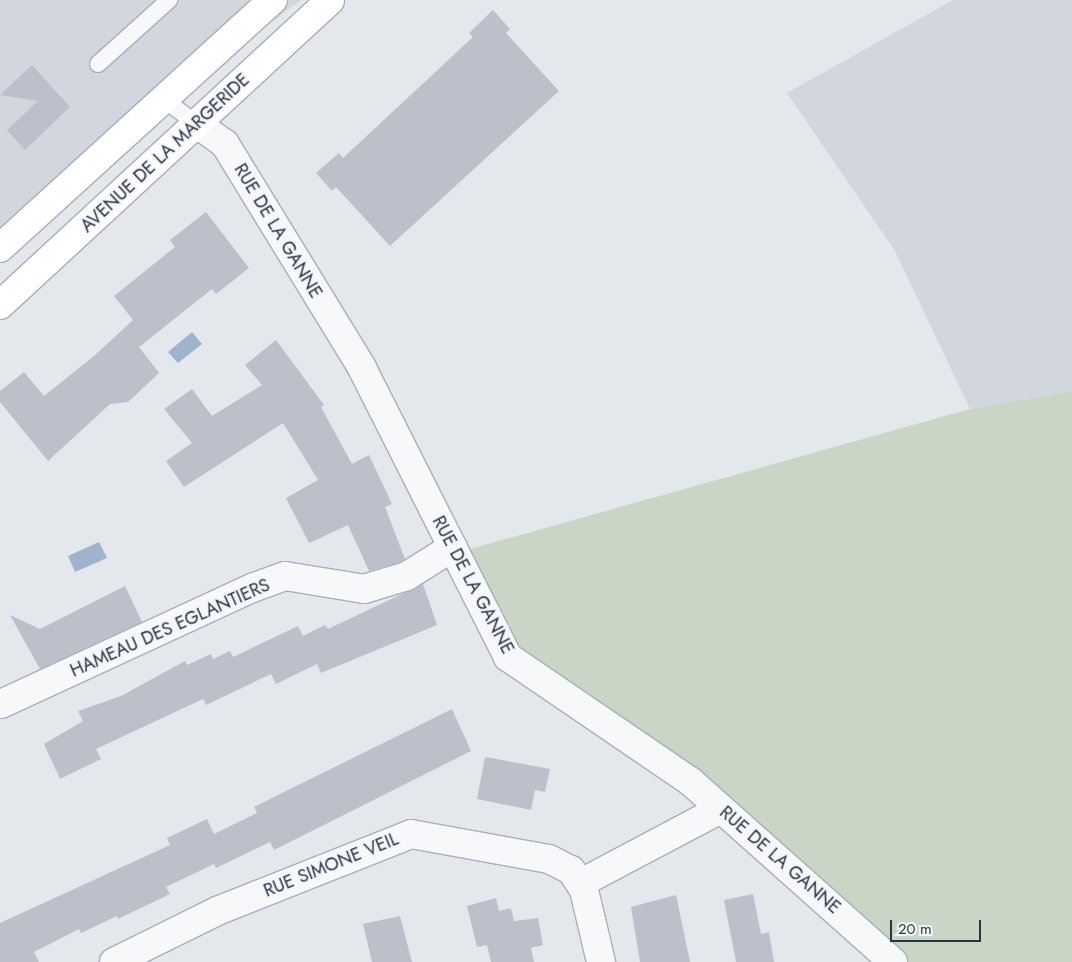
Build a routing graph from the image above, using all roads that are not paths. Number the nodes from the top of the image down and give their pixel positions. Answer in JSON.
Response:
{"nodes":[{"id":1,"x":169,"y":0,"type":"edge"},
{"id":2,"x":273,"y":0,"type":"edge"},
{"id":3,"x":330,"y":0,"type":"edge"},
{"id":4,"x":98,"y":64,"type":"dead end"},
{"id":5,"x":163,"y":99,"type":"junction"},
{"id":6,"x":196,"y":123,"type":"junction"},
{"id":7,"x":0,"y":248,"type":"edge"},
{"id":8,"x":0,"y":305,"type":"edge"},
{"id":9,"x":453,"y":547,"type":"junction"},
{"id":10,"x":1,"y":704,"type":"dead end"},
{"id":11,"x":722,"y":809,"type":"junction"},
{"id":12,"x":581,"y":883,"type":"junction"},
{"id":13,"x":114,"y":962,"type":"edge"},
{"id":14,"x":601,"y":962,"type":"edge"},
{"id":15,"x":893,"y":962,"type":"edge"}],
"edges":[{"from":1,"to":4,"type":"lane"},
{"from":2,"to":5,"type":"main road","name":"AVENUE DE LA MARGERIDE"},
{"from":3,"to":6,"type":"main road","name":"AVENUE DE LA MARGERIDE"},
{"from":5,"to":6,"type":"lane"},
{"from":5,"to":7,"type":"main road","name":"AVENUE DE LA MARGERIDE"},
{"from":6,"to":8,"type":"main road","name":"AVENUE DE LA MARGERIDE"},
{"from":6,"to":9,"type":"street","name":"RUE DE LA GANNE"},
{"from":9,"to":10,"type":"street","name":"HAMEAU DES EGLANTIERS"},
{"from":9,"to":11,"type":"street","name":"RUE DE LA GANNE"},
{"from":11,"to":12,"type":"street"},
{"from":11,"to":15,"type":"street","name":"RUE DE LA GANNE"},
{"from":12,"to":13,"type":"street","name":"RUE SIMONE VEIL"},
{"from":12,"to":14,"type":"street"}]}
